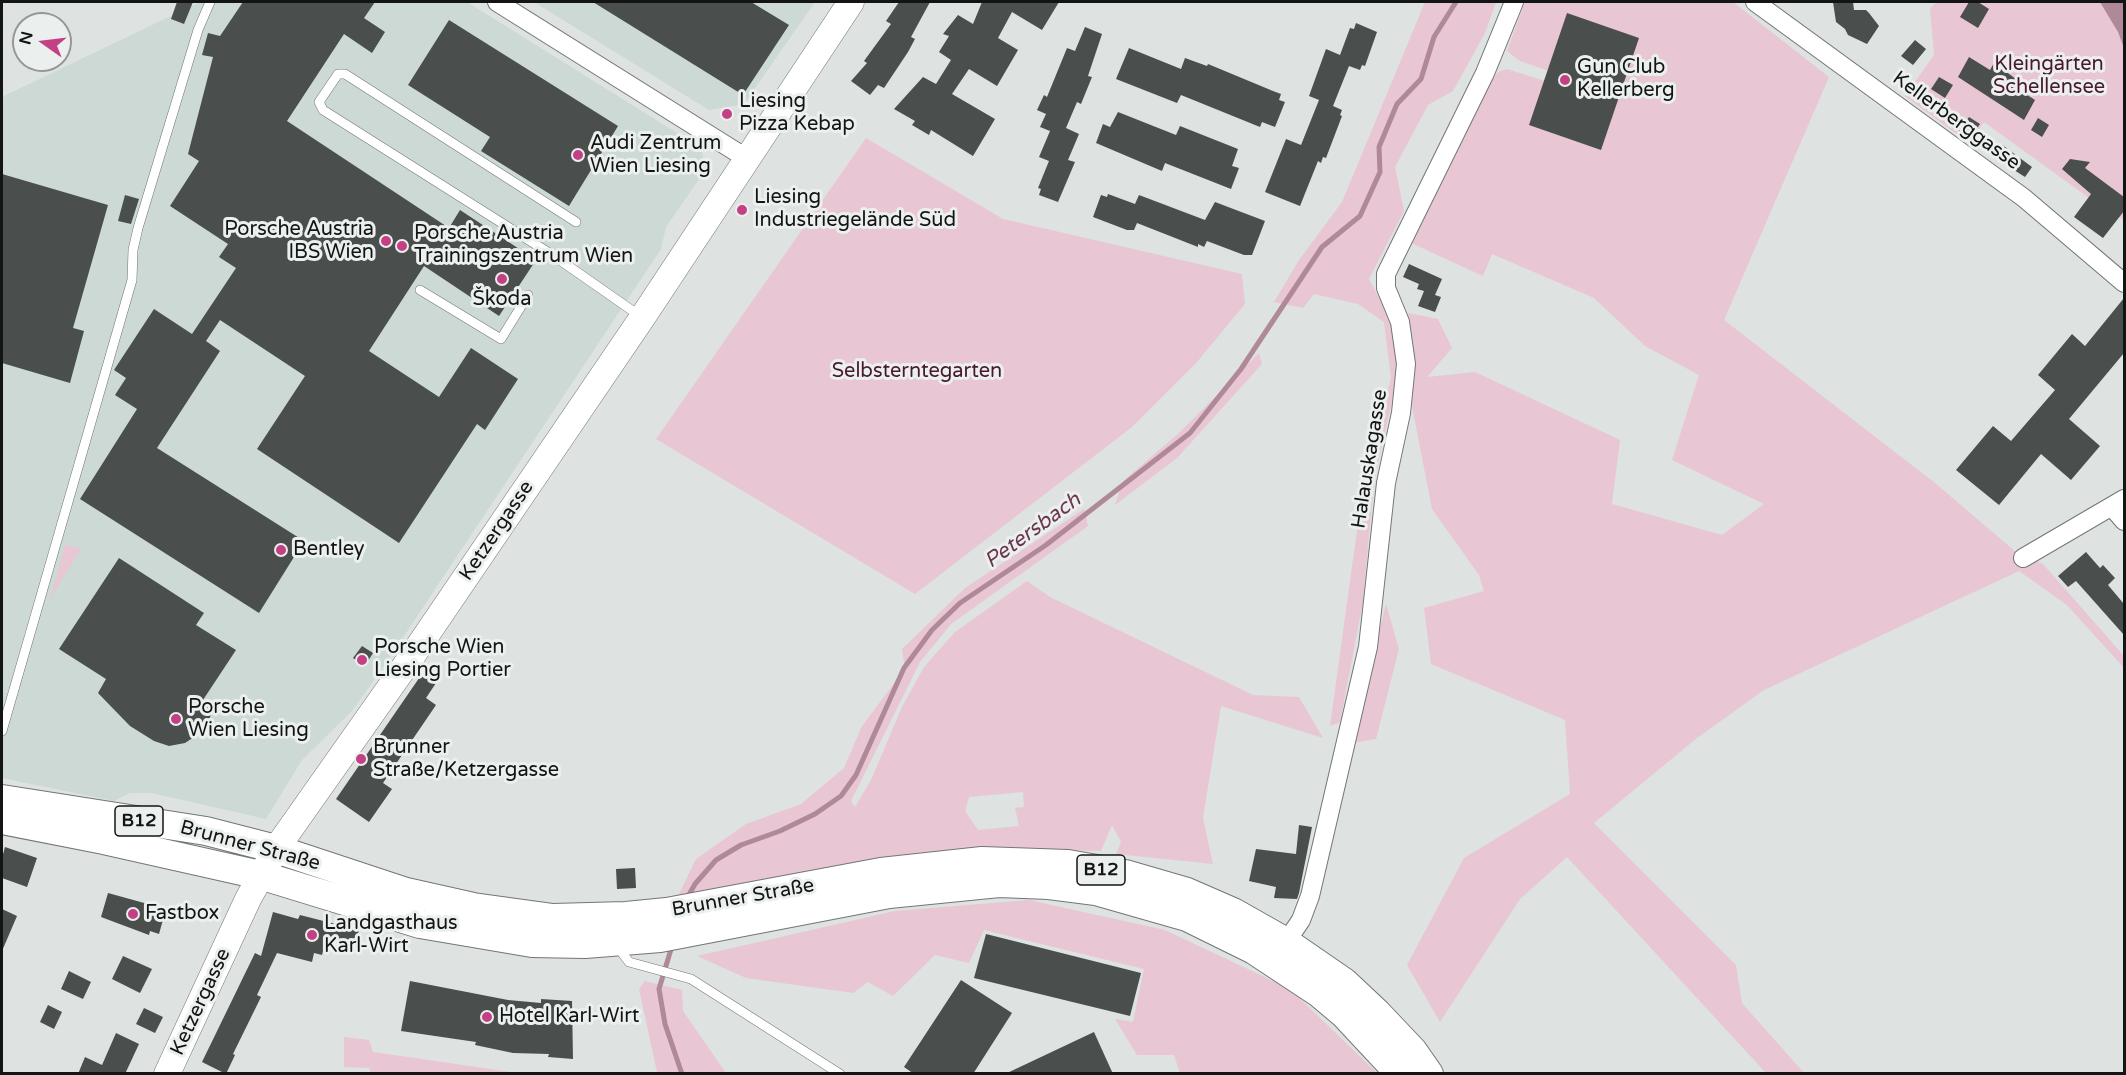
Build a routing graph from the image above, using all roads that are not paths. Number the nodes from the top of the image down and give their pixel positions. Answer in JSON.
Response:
{"nodes":[{"id":1,"x":210,"y":2,"type":"edge"},
{"id":2,"x":497,"y":2,"type":"edge"},
{"id":3,"x":851,"y":2,"type":"edge"},
{"id":4,"x":1514,"y":2,"type":"edge"},
{"id":5,"x":1755,"y":2,"type":"edge"},
{"id":6,"x":747,"y":158,"type":"junction"},
{"id":7,"x":576,"y":222,"type":"dead end"},
{"id":8,"x":2124,"y":283,"type":"edge"},
{"id":9,"x":420,"y":290,"type":"dead end"},
{"id":10,"x":528,"y":295,"type":"dead end"},
{"id":11,"x":642,"y":318,"type":"junction"},
{"id":12,"x":2118,"y":503,"type":"edge"},
{"id":13,"x":2124,"y":522,"type":"edge"},
{"id":14,"x":2024,"y":558,"type":"dead end"},
{"id":15,"x":2,"y":725,"type":"edge"},
{"id":16,"x":2,"y":799,"type":"edge"},
{"id":17,"x":2,"y":820,"type":"edge"},
{"id":18,"x":276,"y":849,"type":"junction"},
{"id":19,"x":260,"y":875,"type":"junction"},
{"id":20,"x":664,"y":925,"type":"junction"},
{"id":21,"x":614,"y":942,"type":"junction"},
{"id":22,"x":1286,"y":942,"type":"junction"},
{"id":23,"x":167,"y":1074,"type":"edge"},
{"id":24,"x":840,"y":1074,"type":"edge"},
{"id":25,"x":1400,"y":1074,"type":"edge"},
{"id":26,"x":1429,"y":1074,"type":"edge"}],
"edges":[{"from":1,"to":15,"type":"lane"},
{"from":2,"to":6,"type":"street"},
{"from":3,"to":6,"type":"main road","name":"Ketzergasse"},
{"from":4,"to":22,"type":"street","name":"Halauskagasse"},
{"from":5,"to":8,"type":"street","name":"Kellerberggasse"},
{"from":6,"to":11,"type":"main road","name":"Ketzergasse"},
{"from":7,"to":11,"type":"lane"},
{"from":9,"to":10,"type":"lane"},
{"from":11,"to":18,"type":"main road","name":"Ketzergasse"},
{"from":12,"to":13,"type":"street"},
{"from":12,"to":14,"type":"street"},
{"from":16,"to":18,"type":"main road","name":"Brunner Straße","number":"B12"},
{"from":17,"to":19,"type":"main road","name":"Brunner Straße","number":"B12"},
{"from":18,"to":19,"type":"main road","name":"Ketzergasse"},
{"from":18,"to":20,"type":"main road","name":"Brunner Straße","number":"B12"},
{"from":19,"to":21,"type":"main road","name":"Brunner Straße","number":"B12"},
{"from":19,"to":23,"type":"main road","name":"Ketzergasse"},
{"from":20,"to":21,"type":"main road","name":"Brunner Straße","number":"B12"},
{"from":20,"to":22,"type":"main road","name":"Brunner Straße","number":"B12"},
{"from":20,"to":25,"type":"main road","name":"Brunner Straße","number":"B12"},
{"from":21,"to":24,"type":"lane"},
{"from":22,"to":26,"type":"main road","name":"Brunner Straße","number":"B12"}]}
